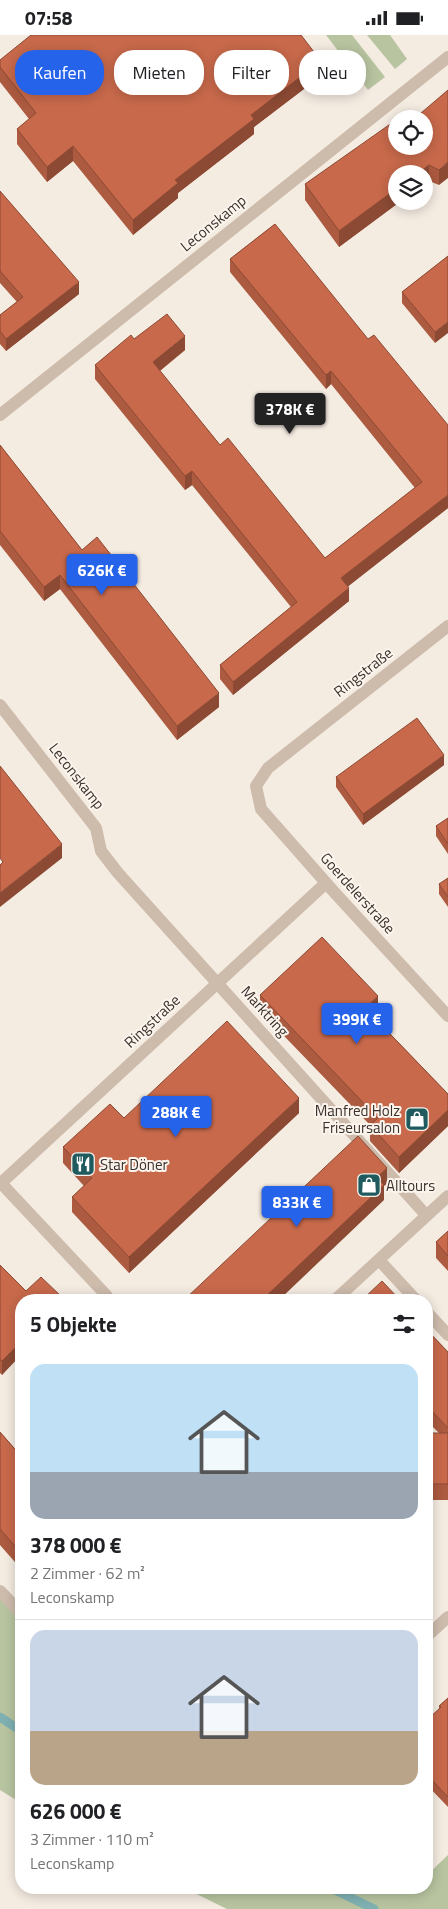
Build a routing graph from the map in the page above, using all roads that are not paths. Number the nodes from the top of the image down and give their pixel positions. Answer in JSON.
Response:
{"nodes":[{"id":1,"x":448,"y":57,"type":"edge"},
{"id":2,"x":0,"y":415,"type":"edge"},
{"id":3,"x":448,"y":626,"type":"edge"},
{"id":4,"x":0,"y":705,"type":"edge"},
{"id":5,"x":256,"y":787,"type":"joint"},
{"id":6,"x":118,"y":873,"type":"joint"},
{"id":7,"x":326,"y":883,"type":"junction"},
{"id":8,"x":218,"y":983,"type":"junction"},
{"id":9,"x":448,"y":1016,"type":"edge"},
{"id":10,"x":0,"y":1183,"type":"edge"},
{"id":11,"x":448,"y":1196,"type":"edge"},
{"id":12,"x":426,"y":1215,"type":"junction"},
{"id":13,"x":379,"y":1260,"type":"junction"},
{"id":14,"x":105,"y":1294,"type":"edge"},
{"id":15,"x":342,"y":1294,"type":"edge"},
{"id":16,"x":410,"y":1294,"type":"edge"},
{"id":17,"x":433,"y":1319,"type":"edge"},
{"id":18,"x":448,"y":1335,"type":"edge"},
{"id":19,"x":0,"y":1591,"type":"edge"},
{"id":20,"x":15,"y":1607,"type":"edge"},
{"id":21,"x":448,"y":1617,"type":"edge"},
{"id":22,"x":433,"y":1631,"type":"edge"}],
"edges":[{"from":1,"to":2,"type":"street","name":"Leconskamp"},
{"from":3,"to":5,"type":"street","name":"Ringstraße"},
{"from":4,"to":6,"type":"street","name":"Leconskamp"},
{"from":5,"to":7,"type":"street","name":"Goerdelerstraße"},
{"from":6,"to":8,"type":"street","name":"Marktring"},
{"from":7,"to":8,"type":"street","name":"Ringstraße"},
{"from":7,"to":9,"type":"street","name":"Goerdelerstraße"},
{"from":8,"to":10,"type":"street","name":"Ringstraße"},
{"from":8,"to":12,"type":"street","name":"Marktring"},
{"from":10,"to":14,"type":"street"},
{"from":11,"to":12,"type":"street"},
{"from":12,"to":13,"type":"street"},
{"from":13,"to":15,"type":"street"},
{"from":13,"to":16,"type":"street"},
{"from":17,"to":18,"type":"street"},
{"from":19,"to":20,"type":"street"},
{"from":21,"to":22,"type":"street"}]}
